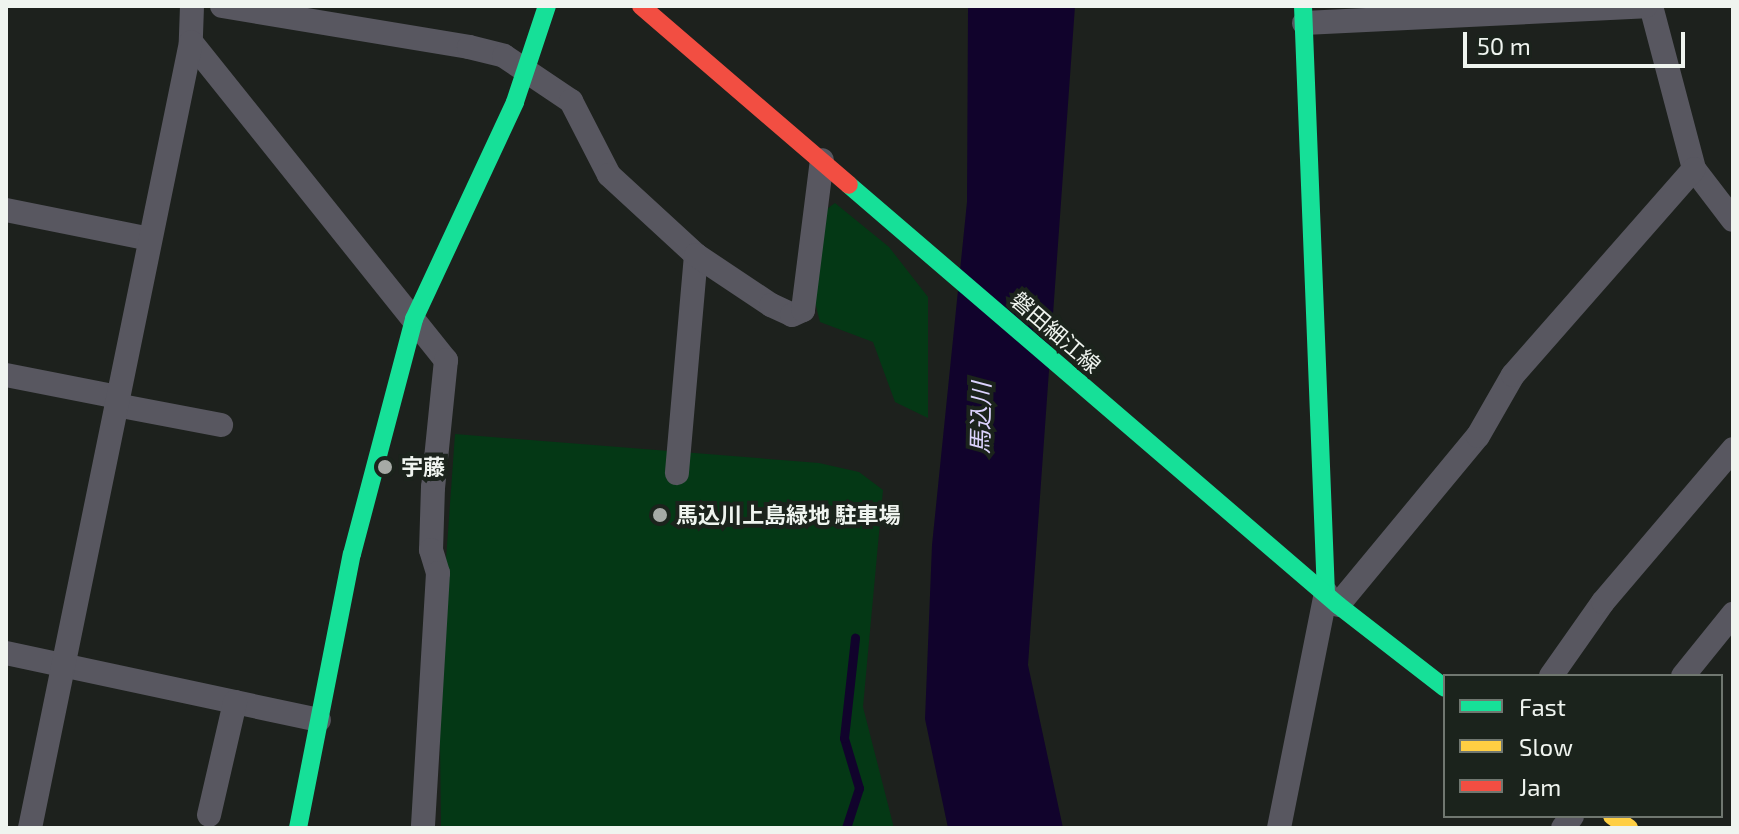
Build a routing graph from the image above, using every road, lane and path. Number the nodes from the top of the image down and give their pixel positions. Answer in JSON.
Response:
{"nodes":[{"id":1,"x":192,"y":6,"type":"edge"},
{"id":2,"x":222,"y":6,"type":"edge"},
{"id":3,"x":547,"y":6,"type":"edge"},
{"id":4,"x":641,"y":6,"type":"edge"},
{"id":5,"x":1648,"y":6,"type":"edge"},
{"id":6,"x":269,"y":9,"type":"edge"},
{"id":7,"x":1304,"y":15,"type":"edge"},
{"id":8,"x":191,"y":42,"type":"junction"},
{"id":9,"x":525,"y":68,"type":"junction"},
{"id":10,"x":822,"y":160,"type":"junction"},
{"id":11,"x":1694,"y":169,"type":"junction"},
{"id":12,"x":6,"y":210,"type":"edge"},
{"id":13,"x":1733,"y":220,"type":"edge"},
{"id":14,"x":150,"y":239,"type":"junction"},
{"id":15,"x":696,"y":255,"type":"junction"},
{"id":16,"x":414,"y":319,"type":"junction"},
{"id":17,"x":6,"y":375,"type":"edge"},
{"id":18,"x":117,"y":401,"type":"junction"},
{"id":19,"x":221,"y":425,"type":"dead end"},
{"id":20,"x":1733,"y":449,"type":"edge"},
{"id":21,"x":677,"y":473,"type":"dead end"},
{"id":22,"x":1332,"y":599,"type":"junction"},
{"id":23,"x":1733,"y":614,"type":"edge"},
{"id":24,"x":6,"y":653,"type":"edge"},
{"id":25,"x":62,"y":666,"type":"junction"},
{"id":26,"x":1552,"y":674,"type":"edge"},
{"id":27,"x":1685,"y":674,"type":"edge"},
{"id":28,"x":1443,"y":686,"type":"edge"},
{"id":29,"x":235,"y":702,"type":"junction"},
{"id":30,"x":319,"y":720,"type":"junction"},
{"id":31,"x":209,"y":815,"type":"dead end"},
{"id":32,"x":30,"y":828,"type":"edge"},
{"id":33,"x":298,"y":828,"type":"edge"},
{"id":34,"x":423,"y":828,"type":"edge"},
{"id":35,"x":1279,"y":828,"type":"edge"}],
"edges":[{"from":1,"to":8,"type":"street"},
{"from":2,"to":6,"type":"street"},
{"from":3,"to":9,"type":"street"},
{"from":4,"to":10,"type":"street","name":"磐田細江線"},
{"from":5,"to":7,"type":"street"},
{"from":5,"to":11,"type":"street"},
{"from":6,"to":9,"type":"street"},
{"from":7,"to":22,"type":"street"},
{"from":8,"to":14,"type":"street"},
{"from":8,"to":16,"type":"street"},
{"from":9,"to":15,"type":"street"},
{"from":9,"to":16,"type":"street"},
{"from":10,"to":15,"type":"street"},
{"from":10,"to":22,"type":"street","name":"磐田細江線"},
{"from":11,"to":13,"type":"street"},
{"from":11,"to":22,"type":"street"},
{"from":12,"to":14,"type":"street"},
{"from":14,"to":18,"type":"street"},
{"from":15,"to":21,"type":"street"},
{"from":16,"to":30,"type":"street"},
{"from":16,"to":34,"type":"street"},
{"from":17,"to":18,"type":"street"},
{"from":18,"to":19,"type":"street"},
{"from":18,"to":25,"type":"street"},
{"from":20,"to":26,"type":"street"},
{"from":22,"to":28,"type":"street","name":"磐田細江線"},
{"from":22,"to":35,"type":"street"},
{"from":23,"to":27,"type":"street"},
{"from":24,"to":25,"type":"street"},
{"from":25,"to":29,"type":"street"},
{"from":25,"to":32,"type":"street"},
{"from":29,"to":30,"type":"street"},
{"from":29,"to":31,"type":"street"},
{"from":30,"to":33,"type":"street"}]}
